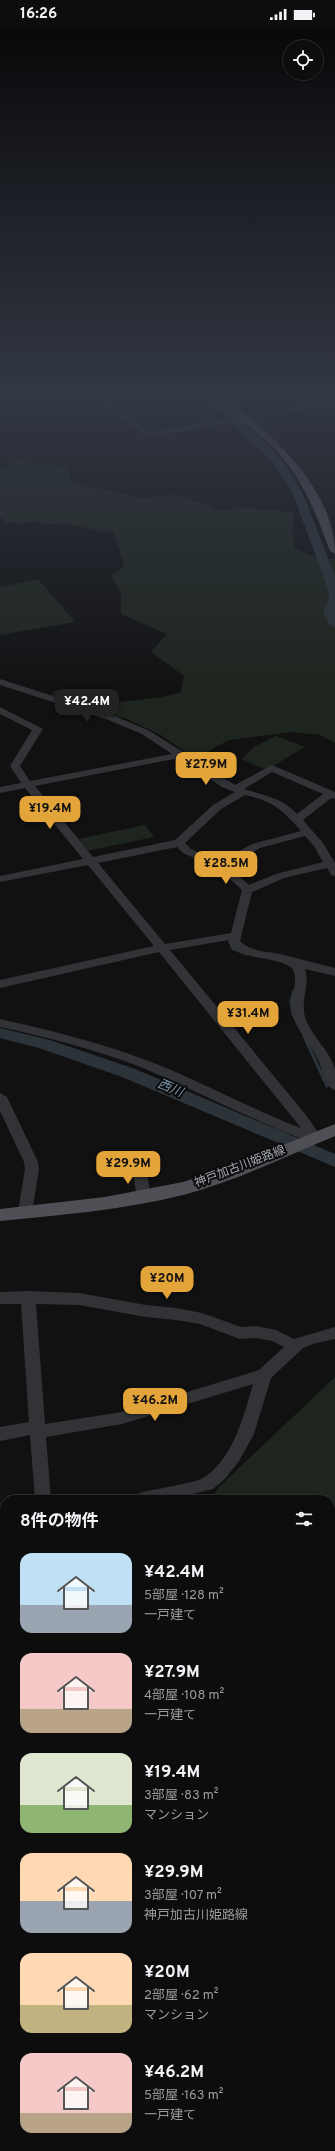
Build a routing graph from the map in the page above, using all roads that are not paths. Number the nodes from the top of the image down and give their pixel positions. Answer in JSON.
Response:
{"nodes":[{"id":1,"x":312,"y":496,"type":"edge"},
{"id":2,"x":335,"y":551,"type":"edge"},
{"id":3,"x":0,"y":682,"type":"edge"},
{"id":4,"x":0,"y":710,"type":"edge"},
{"id":5,"x":181,"y":755,"type":"junction"},
{"id":6,"x":29,"y":784,"type":"junction"},
{"id":7,"x":0,"y":790,"type":"edge"},
{"id":8,"x":239,"y":791,"type":"junction"},
{"id":9,"x":332,"y":795,"type":"edge"},
{"id":10,"x":297,"y":819,"type":"junction"},
{"id":11,"x":308,"y":832,"type":"junction"},
{"id":12,"x":179,"y":843,"type":"junction"},
{"id":13,"x":90,"y":861,"type":"junction"},
{"id":14,"x":332,"y":863,"type":"edge"},
{"id":15,"x":224,"y":868,"type":"junction"},
{"id":16,"x":0,"y":879,"type":"edge"},
{"id":17,"x":248,"y":890,"type":"junction"},
{"id":18,"x":238,"y":935,"type":"junction"},
{"id":19,"x":161,"y":948,"type":"junction"},
{"id":20,"x":295,"y":963,"type":"junction"},
{"id":21,"x":335,"y":972,"type":"edge"},
{"id":22,"x":0,"y":984,"type":"edge"},
{"id":23,"x":0,"y":1023,"type":"edge"},
{"id":24,"x":329,"y":1054,"type":"edge"},
{"id":25,"x":335,"y":1086,"type":"edge"},
{"id":26,"x":0,"y":1097,"type":"edge"},
{"id":27,"x":335,"y":1130,"type":"edge"},
{"id":28,"x":312,"y":1139,"type":"junction"},
{"id":29,"x":138,"y":1167,"type":"dead end"},
{"id":30,"x":144,"y":1196,"type":"junction"},
{"id":31,"x":25,"y":1212,"type":"junction"},
{"id":32,"x":0,"y":1215,"type":"edge"},
{"id":33,"x":0,"y":1298,"type":"edge"},
{"id":34,"x":28,"y":1298,"type":"junction"},
{"id":35,"x":335,"y":1333,"type":"edge"},
{"id":36,"x":294,"y":1346,"type":"junction"},
{"id":37,"x":264,"y":1375,"type":"junction"},
{"id":38,"x":37,"y":1429,"type":"junction"},
{"id":39,"x":0,"y":1434,"type":"edge"},
{"id":40,"x":43,"y":1495,"type":"edge"},
{"id":41,"x":160,"y":1495,"type":"edge"}],
"edges":[{"from":1,"to":2,"type":"main road"},
{"from":3,"to":5,"type":"street"},
{"from":4,"to":6,"type":"street"},
{"from":5,"to":6,"type":"street"},
{"from":5,"to":8,"type":"street"},
{"from":6,"to":7,"type":"street"},
{"from":6,"to":13,"type":"street"},
{"from":8,"to":9,"type":"street"},
{"from":8,"to":10,"type":"street"},
{"from":8,"to":12,"type":"street"},
{"from":9,"to":10,"type":"street"},
{"from":10,"to":11,"type":"street"},
{"from":11,"to":14,"type":"street"},
{"from":11,"to":15,"type":"street"},
{"from":12,"to":13,"type":"street"},
{"from":12,"to":15,"type":"street"},
{"from":13,"to":16,"type":"street"},
{"from":13,"to":19,"type":"street"},
{"from":14,"to":17,"type":"street"},
{"from":15,"to":17,"type":"street"},
{"from":17,"to":18,"type":"street"},
{"from":18,"to":19,"type":"street"},
{"from":18,"to":20,"type":"street"},
{"from":19,"to":22,"type":"street"},
{"from":19,"to":28,"type":"street"},
{"from":20,"to":21,"type":"street"},
{"from":20,"to":24,"type":"street"},
{"from":23,"to":28,"type":"street"},
{"from":24,"to":25,"type":"street"},
{"from":26,"to":31,"type":"street"},
{"from":27,"to":28,"type":"main road","name":"神戸加古川姫路線"},
{"from":28,"to":30,"type":"main road","name":"神戸加古川姫路線"},
{"from":29,"to":30,"type":"street"},
{"from":30,"to":31,"type":"main road","name":"神戸加古川姫路線"},
{"from":31,"to":32,"type":"main road","name":"神戸加古川姫路線"},
{"from":33,"to":34,"type":"street"},
{"from":34,"to":36,"type":"street"},
{"from":34,"to":38,"type":"street"},
{"from":35,"to":36,"type":"street"},
{"from":36,"to":37,"type":"street"},
{"from":37,"to":38,"type":"street"},
{"from":37,"to":41,"type":"street"},
{"from":38,"to":39,"type":"street"},
{"from":38,"to":40,"type":"street"}]}
